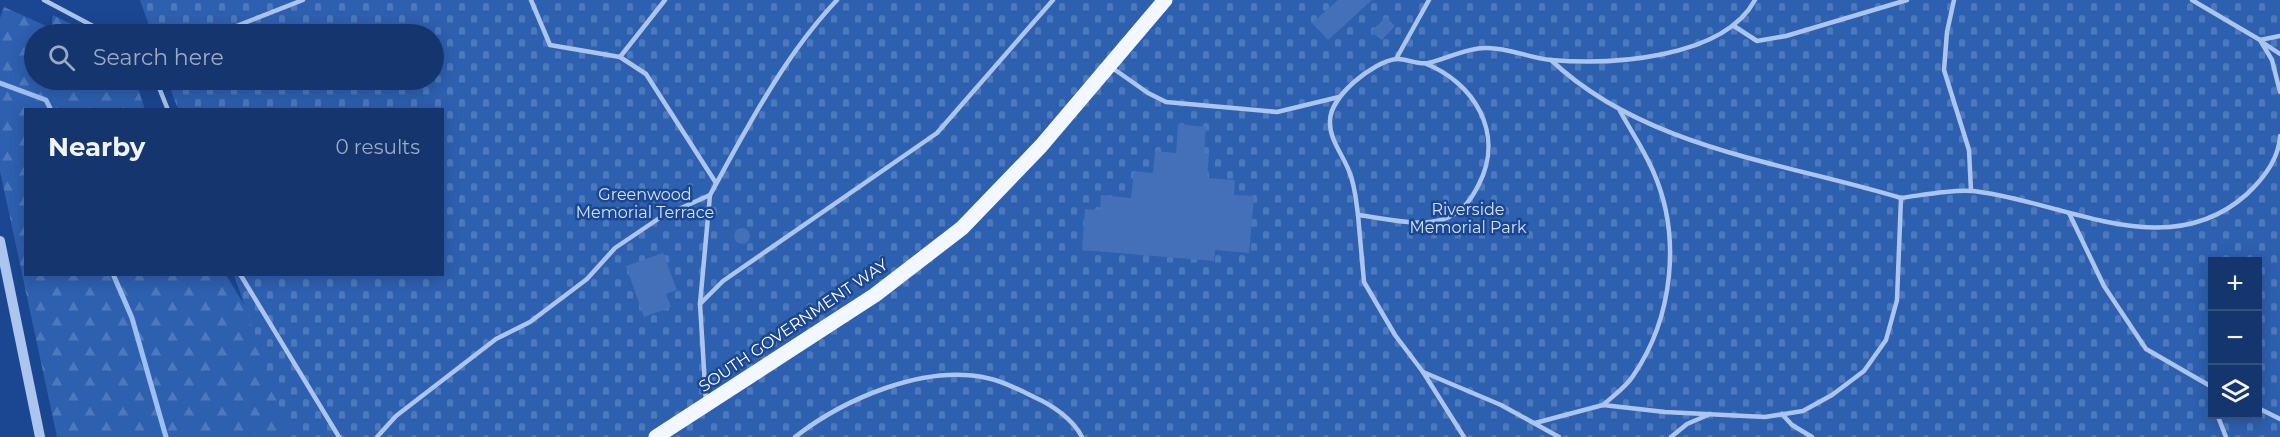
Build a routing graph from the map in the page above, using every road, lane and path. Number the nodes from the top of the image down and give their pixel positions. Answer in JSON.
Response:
{"nodes":[{"id":1,"x":44,"y":0,"type":"edge"},
{"id":2,"x":303,"y":0,"type":"edge"},
{"id":3,"x":531,"y":0,"type":"edge"},
{"id":4,"x":665,"y":0,"type":"edge"},
{"id":5,"x":837,"y":0,"type":"edge"},
{"id":6,"x":1053,"y":0,"type":"edge"},
{"id":7,"x":1165,"y":0,"type":"edge"},
{"id":8,"x":1429,"y":0,"type":"edge"},
{"id":9,"x":1755,"y":0,"type":"edge"},
{"id":10,"x":1907,"y":0,"type":"edge"},
{"id":11,"x":1954,"y":0,"type":"edge"},
{"id":12,"x":2192,"y":0,"type":"edge"},
{"id":13,"x":89,"y":24,"type":"edge"},
{"id":14,"x":242,"y":24,"type":"edge"},
{"id":15,"x":1734,"y":27,"type":"junction"},
{"id":16,"x":2280,"y":36,"type":"edge"},
{"id":17,"x":2260,"y":40,"type":"junction"},
{"id":18,"x":2280,"y":54,"type":"edge"},
{"id":19,"x":620,"y":57,"type":"junction"},
{"id":20,"x":1396,"y":59,"type":"junction"},
{"id":21,"x":1551,"y":60,"type":"junction"},
{"id":22,"x":1424,"y":63,"type":"junction"},
{"id":23,"x":1109,"y":66,"type":"junction"},
{"id":24,"x":160,"y":90,"type":"edge"},
{"id":25,"x":2280,"y":92,"type":"edge"},
{"id":26,"x":1339,"y":97,"type":"junction"},
{"id":27,"x":167,"y":108,"type":"edge"},
{"id":28,"x":1620,"y":111,"type":"junction"},
{"id":29,"x":2280,"y":136,"type":"edge"},
{"id":30,"x":716,"y":183,"type":"junction"},
{"id":31,"x":1971,"y":191,"type":"junction"},
{"id":32,"x":710,"y":195,"type":"junction"},
{"id":33,"x":1901,"y":198,"type":"junction"},
{"id":34,"x":2069,"y":213,"type":"junction"},
{"id":35,"x":1358,"y":215,"type":"junction"},
{"id":36,"x":0,"y":242,"type":"edge"},
{"id":37,"x":241,"y":276,"type":"edge"},
{"id":38,"x":700,"y":304,"type":"junction"},
{"id":39,"x":1423,"y":372,"type":"junction"},
{"id":40,"x":2208,"y":385,"type":"edge"},
{"id":41,"x":706,"y":405,"type":"junction"},
{"id":42,"x":1603,"y":405,"type":"junction"},
{"id":43,"x":2262,"y":410,"type":"edge"},
{"id":44,"x":1711,"y":414,"type":"junction"},
{"id":45,"x":1782,"y":414,"type":"junction"},
{"id":46,"x":2219,"y":419,"type":"edge"},
{"id":47,"x":2280,"y":419,"type":"edge"},
{"id":48,"x":1535,"y":423,"type":"junction"},
{"id":49,"x":40,"y":437,"type":"edge"},
{"id":50,"x":339,"y":437,"type":"edge"},
{"id":51,"x":377,"y":437,"type":"edge"},
{"id":52,"x":657,"y":437,"type":"edge"},
{"id":53,"x":795,"y":437,"type":"edge"},
{"id":54,"x":1082,"y":437,"type":"edge"},
{"id":55,"x":1464,"y":437,"type":"edge"},
{"id":56,"x":1559,"y":437,"type":"edge"},
{"id":57,"x":1671,"y":437,"type":"edge"},
{"id":58,"x":1812,"y":437,"type":"edge"},
{"id":59,"x":2226,"y":437,"type":"edge"}],
"edges":[{"from":1,"to":13,"type":"lane"},
{"from":2,"to":14,"type":"lane"},
{"from":3,"to":19,"type":"lane"},
{"from":4,"to":19,"type":"lane"},
{"from":5,"to":30,"type":"lane"},
{"from":6,"to":38,"type":"lane"},
{"from":7,"to":23,"type":"main road","name":"SOUTH GOVERNMENT WAY"},
{"from":8,"to":20,"type":"lane"},
{"from":9,"to":15,"type":"lane"},
{"from":10,"to":15,"type":"lane"},
{"from":11,"to":31,"type":"lane"},
{"from":12,"to":17,"type":"lane"},
{"from":15,"to":21,"type":"lane"},
{"from":16,"to":17,"type":"lane"},
{"from":17,"to":18,"type":"lane"},
{"from":17,"to":25,"type":"lane"},
{"from":19,"to":30,"type":"lane"},
{"from":20,"to":22,"type":"lane"},
{"from":20,"to":26,"type":"lane"},
{"from":21,"to":22,"type":"lane"},
{"from":21,"to":28,"type":"lane"},
{"from":22,"to":35,"type":"lane"},
{"from":23,"to":26,"type":"lane"},
{"from":23,"to":41,"type":"main road","name":"SOUTH GOVERNMENT WAY"},
{"from":24,"to":27,"type":"lane"},
{"from":26,"to":35,"type":"lane"},
{"from":28,"to":33,"type":"lane"},
{"from":28,"to":42,"type":"lane"},
{"from":29,"to":34,"type":"lane"},
{"from":30,"to":32,"type":"lane"},
{"from":31,"to":33,"type":"lane"},
{"from":31,"to":34,"type":"lane"},
{"from":32,"to":38,"type":"lane"},
{"from":32,"to":51,"type":"lane"},
{"from":33,"to":45,"type":"lane"},
{"from":34,"to":40,"type":"lane"},
{"from":35,"to":39,"type":"lane"},
{"from":36,"to":49,"type":"street"},
{"from":37,"to":50,"type":"lane"},
{"from":38,"to":41,"type":"lane"},
{"from":39,"to":48,"type":"lane"},
{"from":39,"to":55,"type":"lane"},
{"from":41,"to":52,"type":"main road","name":"SOUTH GOVERNMENT WAY"},
{"from":42,"to":44,"type":"lane"},
{"from":42,"to":48,"type":"lane"},
{"from":43,"to":47,"type":"lane"},
{"from":44,"to":45,"type":"lane"},
{"from":44,"to":57,"type":"lane"},
{"from":45,"to":58,"type":"lane"},
{"from":46,"to":59,"type":"lane"},
{"from":48,"to":56,"type":"lane"},
{"from":53,"to":54,"type":"lane"}]}
